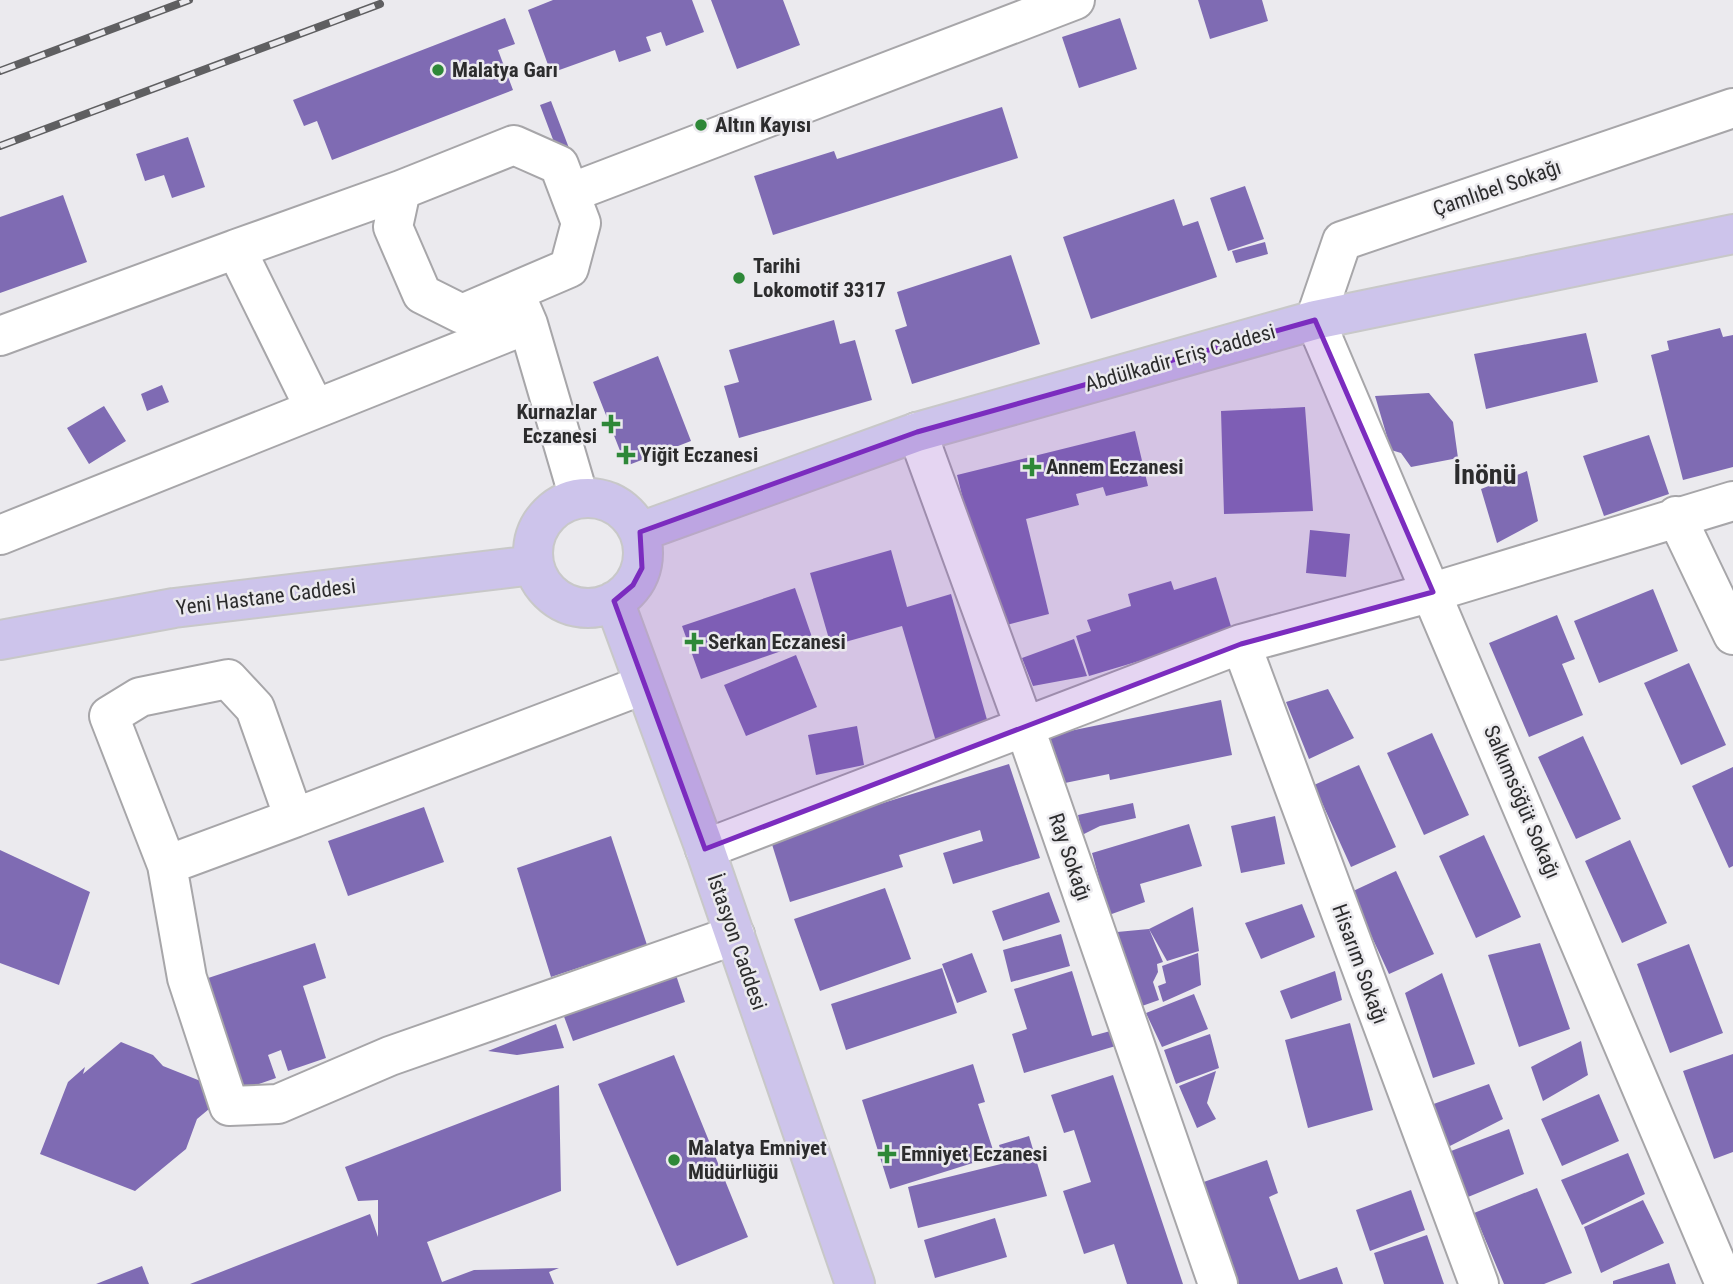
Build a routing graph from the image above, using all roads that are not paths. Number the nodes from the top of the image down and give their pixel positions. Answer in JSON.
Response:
{"nodes":[{"id":1,"x":1075,"y":0,"type":"edge"},
{"id":2,"x":1733,"y":108,"type":"edge"},
{"id":3,"x":401,"y":190,"type":"junction"},
{"id":4,"x":570,"y":193,"type":"junction"},
{"id":5,"x":1733,"y":234,"type":"edge"},
{"id":6,"x":236,"y":249,"type":"junction"},
{"id":7,"x":521,"y":308,"type":"junction"},
{"id":8,"x":1315,"y":320,"type":"junction"},
{"id":9,"x":0,"y":336,"type":"edge"},
{"id":10,"x":315,"y":409,"type":"junction"},
{"id":11,"x":917,"y":432,"type":"junction"},
{"id":12,"x":579,"y":498,"type":"junction"},
{"id":13,"x":1733,"y":500,"type":"edge"},
{"id":14,"x":1676,"y":516,"type":"junction"},
{"id":15,"x":640,"y":532,"type":"junction"},
{"id":16,"x":0,"y":535,"type":"edge"},
{"id":17,"x":534,"y":565,"type":"junction"},
{"id":18,"x":1433,"y":592,"type":"junction"},
{"id":19,"x":614,"y":601,"type":"junction"},
{"id":20,"x":1733,"y":635,"type":"edge"},
{"id":21,"x":0,"y":640,"type":"edge"},
{"id":22,"x":1241,"y":644,"type":"junction"},
{"id":23,"x":643,"y":685,"type":"junction"},
{"id":24,"x":1025,"y":727,"type":"junction"},
{"id":25,"x":294,"y":818,"type":"junction"},
{"id":26,"x":705,"y":849,"type":"junction"},
{"id":27,"x":167,"y":865,"type":"junction"},
{"id":28,"x":735,"y":936,"type":"junction"},
{"id":29,"x":855,"y":1284,"type":"edge"},
{"id":30,"x":1219,"y":1284,"type":"edge"},
{"id":31,"x":1479,"y":1284,"type":"edge"},
{"id":32,"x":1725,"y":1284,"type":"edge"}],
"edges":[{"from":1,"to":4,"type":"street"},
{"from":2,"to":8,"type":"street","name":"Çamlıbel Sokağı"},
{"from":3,"to":4,"type":"street"},
{"from":3,"to":6,"type":"street"},
{"from":3,"to":7,"type":"street"},
{"from":4,"to":7,"type":"street"},
{"from":5,"to":8,"type":"main road","name":"Abdülkadir Eriş Caddesi"},
{"from":6,"to":9,"type":"street"},
{"from":6,"to":10,"type":"street"},
{"from":7,"to":10,"type":"street"},
{"from":7,"to":12,"type":"street"},
{"from":8,"to":11,"type":"main road","name":"Abdülkadir Eriş Caddesi"},
{"from":8,"to":18,"type":"street","name":"Salkımsöğüt Sokağı"},
{"from":10,"to":16,"type":"street"},
{"from":11,"to":15,"type":"main road","name":"Abdülkadir Eriş Caddesi"},
{"from":11,"to":24,"type":"street","name":"Ray Sokağı"},
{"from":12,"to":15,"type":"main road"},
{"from":12,"to":17,"type":"main road"},
{"from":13,"to":14,"type":"street"},
{"from":14,"to":18,"type":"street"},
{"from":14,"to":20,"type":"street"},
{"from":15,"to":19,"type":"main road"},
{"from":17,"to":19,"type":"main road"},
{"from":17,"to":21,"type":"main road","name":"Yeni Hastane Caddesi"},
{"from":18,"to":22,"type":"street"},
{"from":18,"to":32,"type":"street","name":"Salkımsöğüt Sokağı"},
{"from":19,"to":23,"type":"main road","name":"İstasyon Caddesi"},
{"from":22,"to":24,"type":"street"},
{"from":22,"to":31,"type":"street","name":"Hisarım Sokağı"},
{"from":23,"to":25,"type":"street"},
{"from":23,"to":26,"type":"main road","name":"İstasyon Caddesi"},
{"from":24,"to":26,"type":"street"},
{"from":24,"to":30,"type":"street","name":"Ray Sokağı"},
{"from":25,"to":27,"type":"street"},
{"from":25,"to":27,"type":"street"},
{"from":26,"to":28,"type":"main road","name":"İstasyon Caddesi"},
{"from":27,"to":28,"type":"street"},
{"from":28,"to":29,"type":"main road","name":"İstasyon Caddesi"}]}
